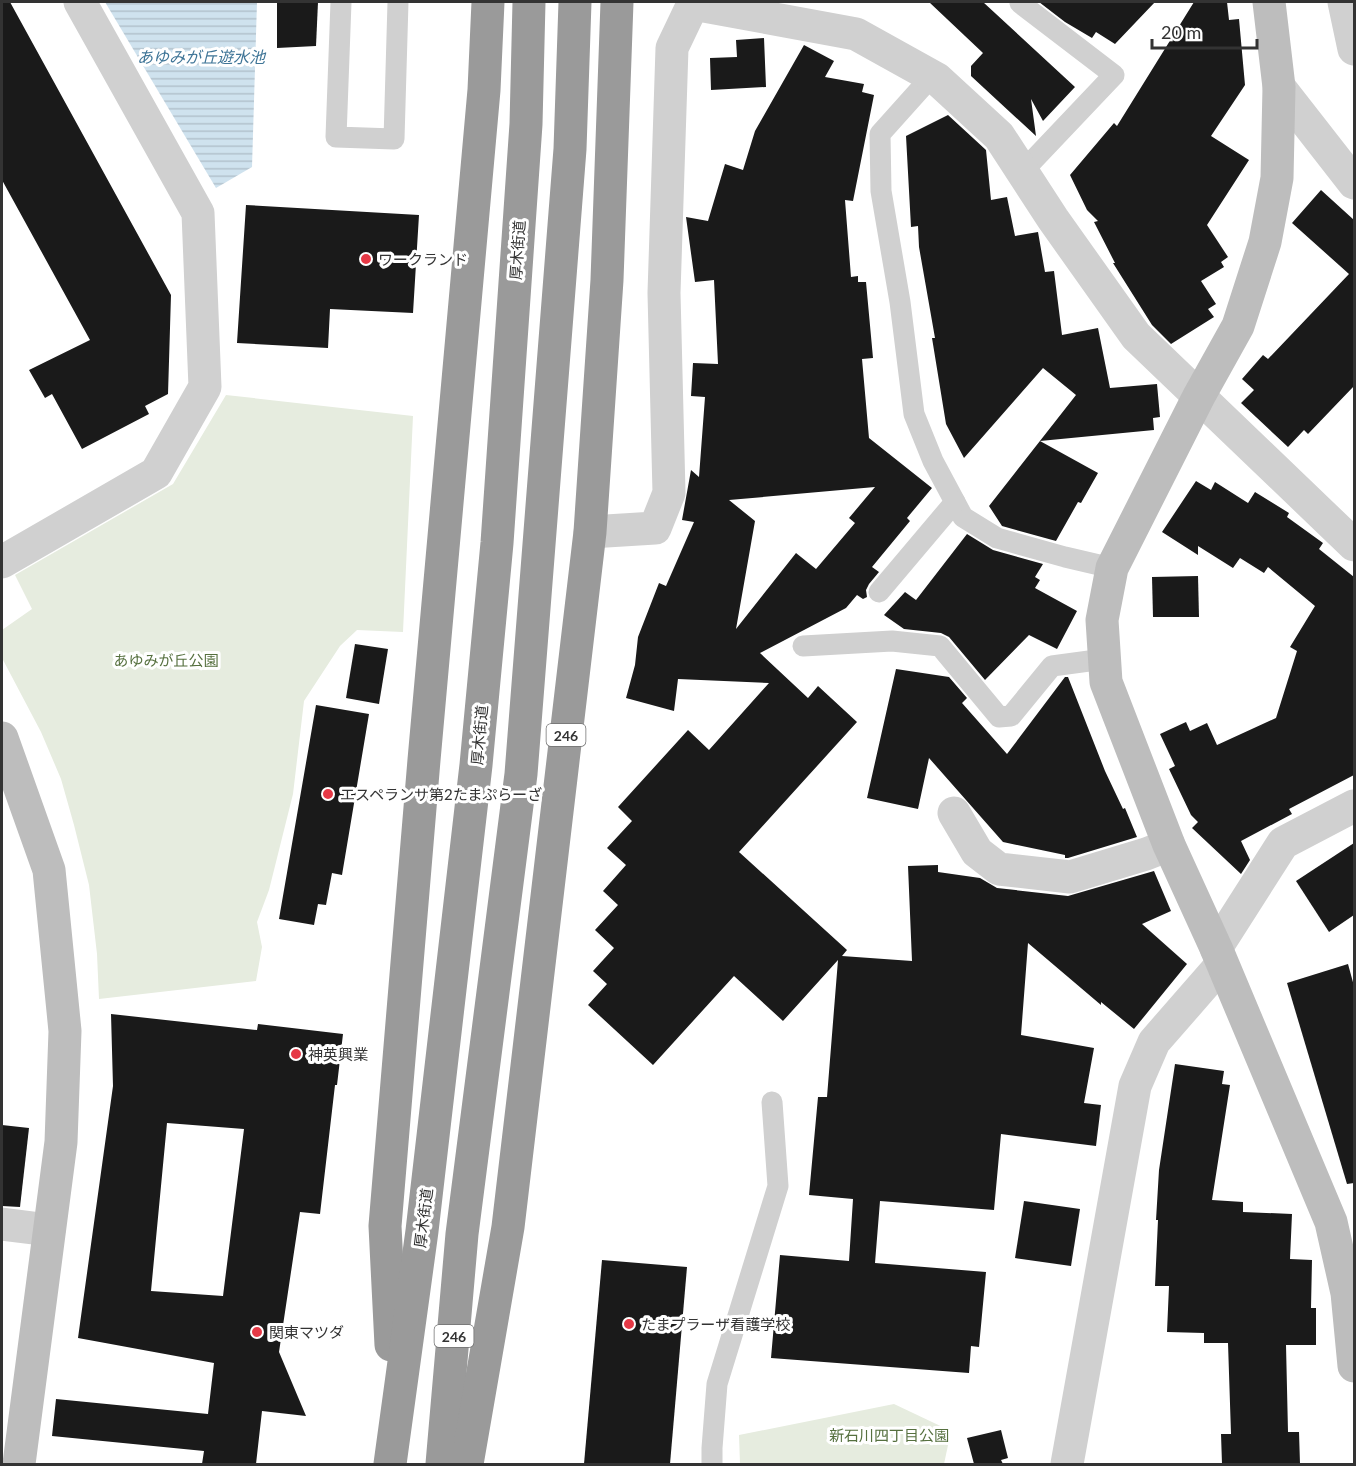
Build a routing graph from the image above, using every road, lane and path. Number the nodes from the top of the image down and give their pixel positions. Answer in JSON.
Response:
{"nodes":[{"id":1,"x":80,"y":2,"type":"edge"},
{"id":2,"x":341,"y":2,"type":"edge"},
{"id":3,"x":398,"y":2,"type":"edge"},
{"id":4,"x":488,"y":2,"type":"edge"},
{"id":5,"x":529,"y":2,"type":"edge"},
{"id":6,"x":575,"y":2,"type":"edge"},
{"id":7,"x":617,"y":2,"type":"edge"},
{"id":8,"x":1269,"y":2,"type":"edge"},
{"id":9,"x":1344,"y":2,"type":"edge"},
{"id":10,"x":693,"y":3,"type":"edge"},
{"id":11,"x":1020,"y":3,"type":"dead end"},
{"id":12,"x":1354,"y":49,"type":"edge"},
{"id":13,"x":932,"y":76,"type":"junction"},
{"id":14,"x":1280,"y":87,"type":"junction"},
{"id":15,"x":1022,"y":172,"type":"junction"},
{"id":16,"x":1354,"y":183,"type":"edge"},
{"id":17,"x":1199,"y":396,"type":"junction"},
{"id":18,"x":955,"y":502,"type":"junction"},
{"id":19,"x":590,"y":532,"type":"junction"},
{"id":20,"x":1354,"y":545,"type":"edge"},
{"id":21,"x":2,"y":562,"type":"edge"},
{"id":22,"x":1112,"y":568,"type":"junction"},
{"id":23,"x":879,"y":592,"type":"dead end"},
{"id":24,"x":803,"y":646,"type":"dead end"},
{"id":25,"x":1104,"y":658,"type":"junction"},
{"id":26,"x":2,"y":738,"type":"edge"},
{"id":27,"x":1354,"y":806,"type":"edge"},
{"id":28,"x":954,"y":813,"type":"dead end"},
{"id":29,"x":1169,"y":845,"type":"junction"},
{"id":30,"x":1219,"y":956,"type":"junction"},
{"id":31,"x":772,"y":1102,"type":"dead end"},
{"id":32,"x":2,"y":1224,"type":"edge"},
{"id":33,"x":49,"y":1230,"type":"junction"},
{"id":34,"x":1354,"y":1366,"type":"edge"},
{"id":35,"x":394,"y":1419,"type":"junction"},
{"id":36,"x":443,"y":1451,"type":"edge"},
{"id":37,"x":19,"y":1464,"type":"edge"},
{"id":38,"x":390,"y":1464,"type":"edge"},
{"id":39,"x":467,"y":1464,"type":"edge"},
{"id":40,"x":712,"y":1464,"type":"edge"},
{"id":41,"x":1067,"y":1464,"type":"edge"}],
"edges":[{"from":1,"to":21,"type":"street"},
{"from":2,"to":3,"type":"lane"},
{"from":4,"to":35,"type":"highway"},
{"from":5,"to":35,"type":"highway","name":"厚木街道"},
{"from":6,"to":36,"type":"highway","number":"246"},
{"from":7,"to":19,"type":"highway","number":"246"},
{"from":8,"to":14,"type":"street"},
{"from":9,"to":12,"type":"street"},
{"from":10,"to":13,"type":"street"},
{"from":10,"to":19,"type":"street"},
{"from":11,"to":15,"type":"lane"},
{"from":13,"to":15,"type":"street"},
{"from":13,"to":18,"type":"lane"},
{"from":14,"to":16,"type":"street"},
{"from":14,"to":17,"type":"street"},
{"from":15,"to":17,"type":"street"},
{"from":17,"to":20,"type":"street"},
{"from":17,"to":22,"type":"street"},
{"from":18,"to":22,"type":"lane"},
{"from":18,"to":23,"type":"lane"},
{"from":19,"to":39,"type":"highway","number":"246"},
{"from":22,"to":25,"type":"street"},
{"from":24,"to":25,"type":"lane"},
{"from":25,"to":29,"type":"street"},
{"from":26,"to":33,"type":"street"},
{"from":27,"to":30,"type":"street"},
{"from":28,"to":29,"type":"street"},
{"from":29,"to":30,"type":"street"},
{"from":30,"to":34,"type":"street"},
{"from":30,"to":41,"type":"street"},
{"from":31,"to":40,"type":"lane"},
{"from":32,"to":33,"type":"street"},
{"from":33,"to":37,"type":"street"},
{"from":35,"to":38,"type":"highway","name":"厚木街道"}]}
